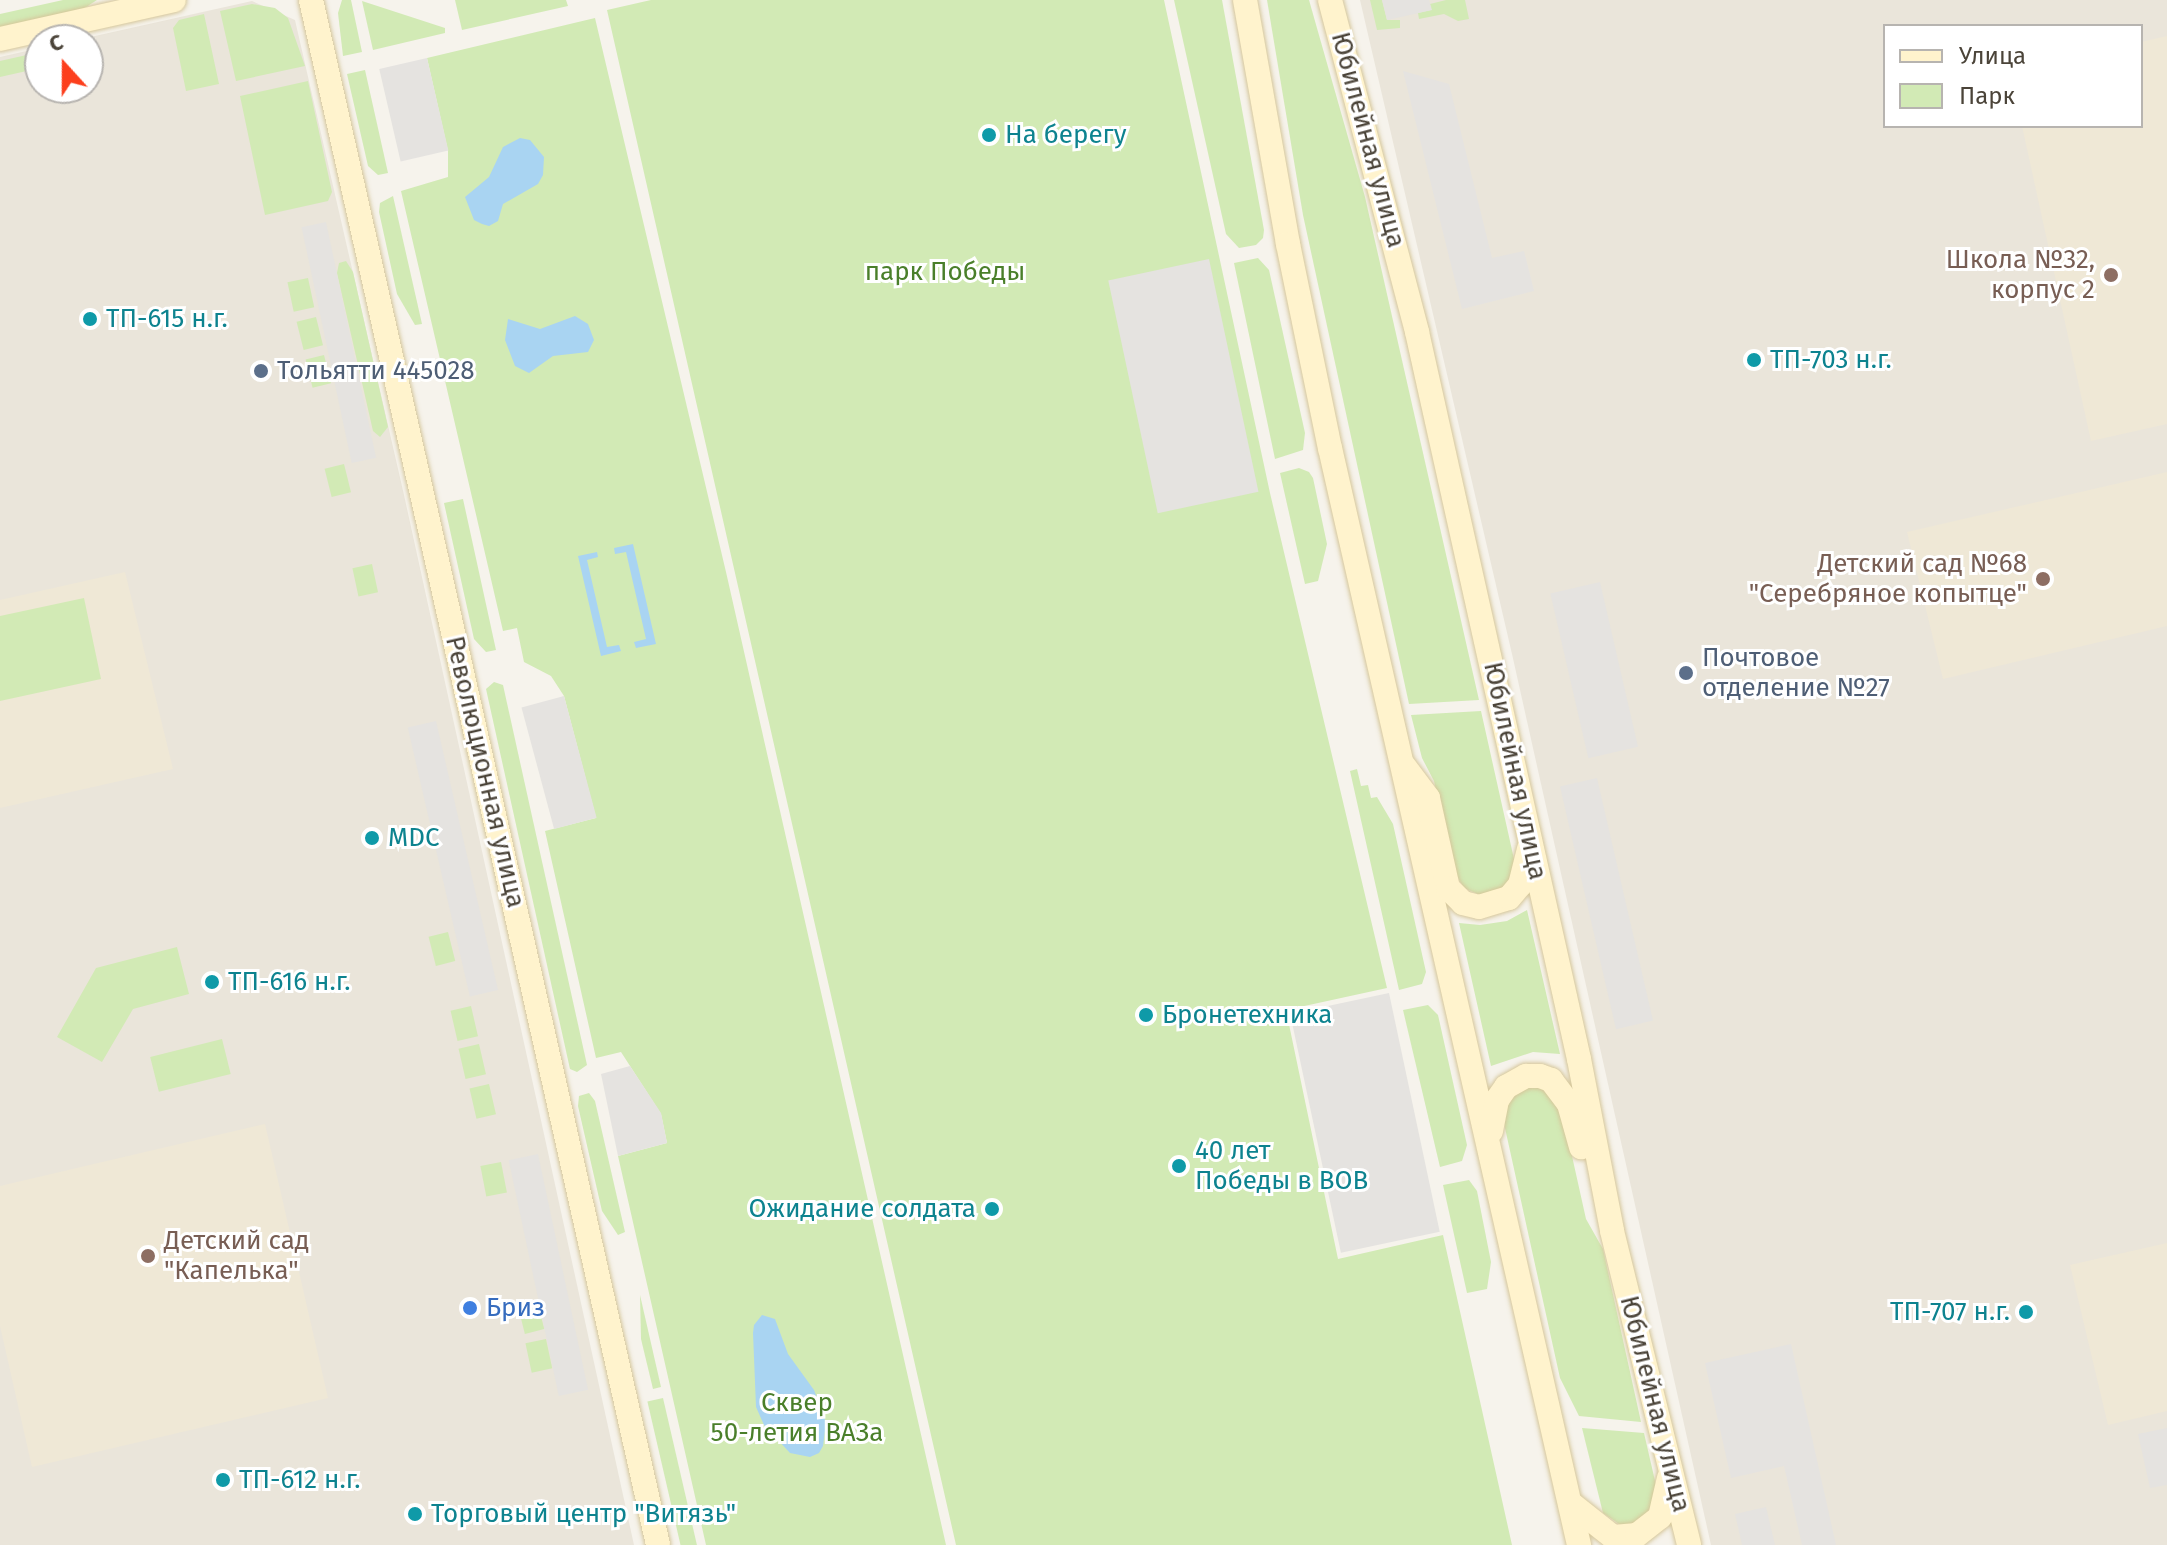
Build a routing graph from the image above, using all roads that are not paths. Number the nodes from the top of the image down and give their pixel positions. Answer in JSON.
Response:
{"nodes":[{"id":1,"x":174,"y":0,"type":"edge"},
{"id":2,"x":311,"y":0,"type":"edge"},
{"id":3,"x":1245,"y":0,"type":"edge"},
{"id":4,"x":1330,"y":0,"type":"edge"},
{"id":5,"x":0,"y":39,"type":"edge"},
{"id":6,"x":1398,"y":758,"type":"junction"},
{"id":7,"x":1530,"y":843,"type":"junction"},
{"id":8,"x":1489,"y":1142,"type":"junction"},
{"id":9,"x":1612,"y":1231,"type":"junction"},
{"id":10,"x":1671,"y":1466,"type":"junction"},
{"id":11,"x":1570,"y":1503,"type":"junction"},
{"id":12,"x":658,"y":1545,"type":"edge"},
{"id":13,"x":1579,"y":1545,"type":"edge"},
{"id":14,"x":1689,"y":1545,"type":"edge"}],
"edges":[{"from":1,"to":5,"type":"main road"},
{"from":2,"to":12,"type":"main road","name":"Революционная улица"},
{"from":3,"to":6,"type":"main road"},
{"from":4,"to":7,"type":"main road","name":"Юбилейная улица"},
{"from":6,"to":7,"type":"main road"},
{"from":6,"to":8,"type":"main road"},
{"from":7,"to":9,"type":"main road","name":"Юбилейная улица"},
{"from":8,"to":9,"type":"main road"},
{"from":8,"to":11,"type":"main road"},
{"from":9,"to":10,"type":"main road","name":"Юбилейная улица"},
{"from":10,"to":11,"type":"main road"},
{"from":10,"to":14,"type":"main road","name":"Юбилейная улица"},
{"from":11,"to":13,"type":"main road"}]}
